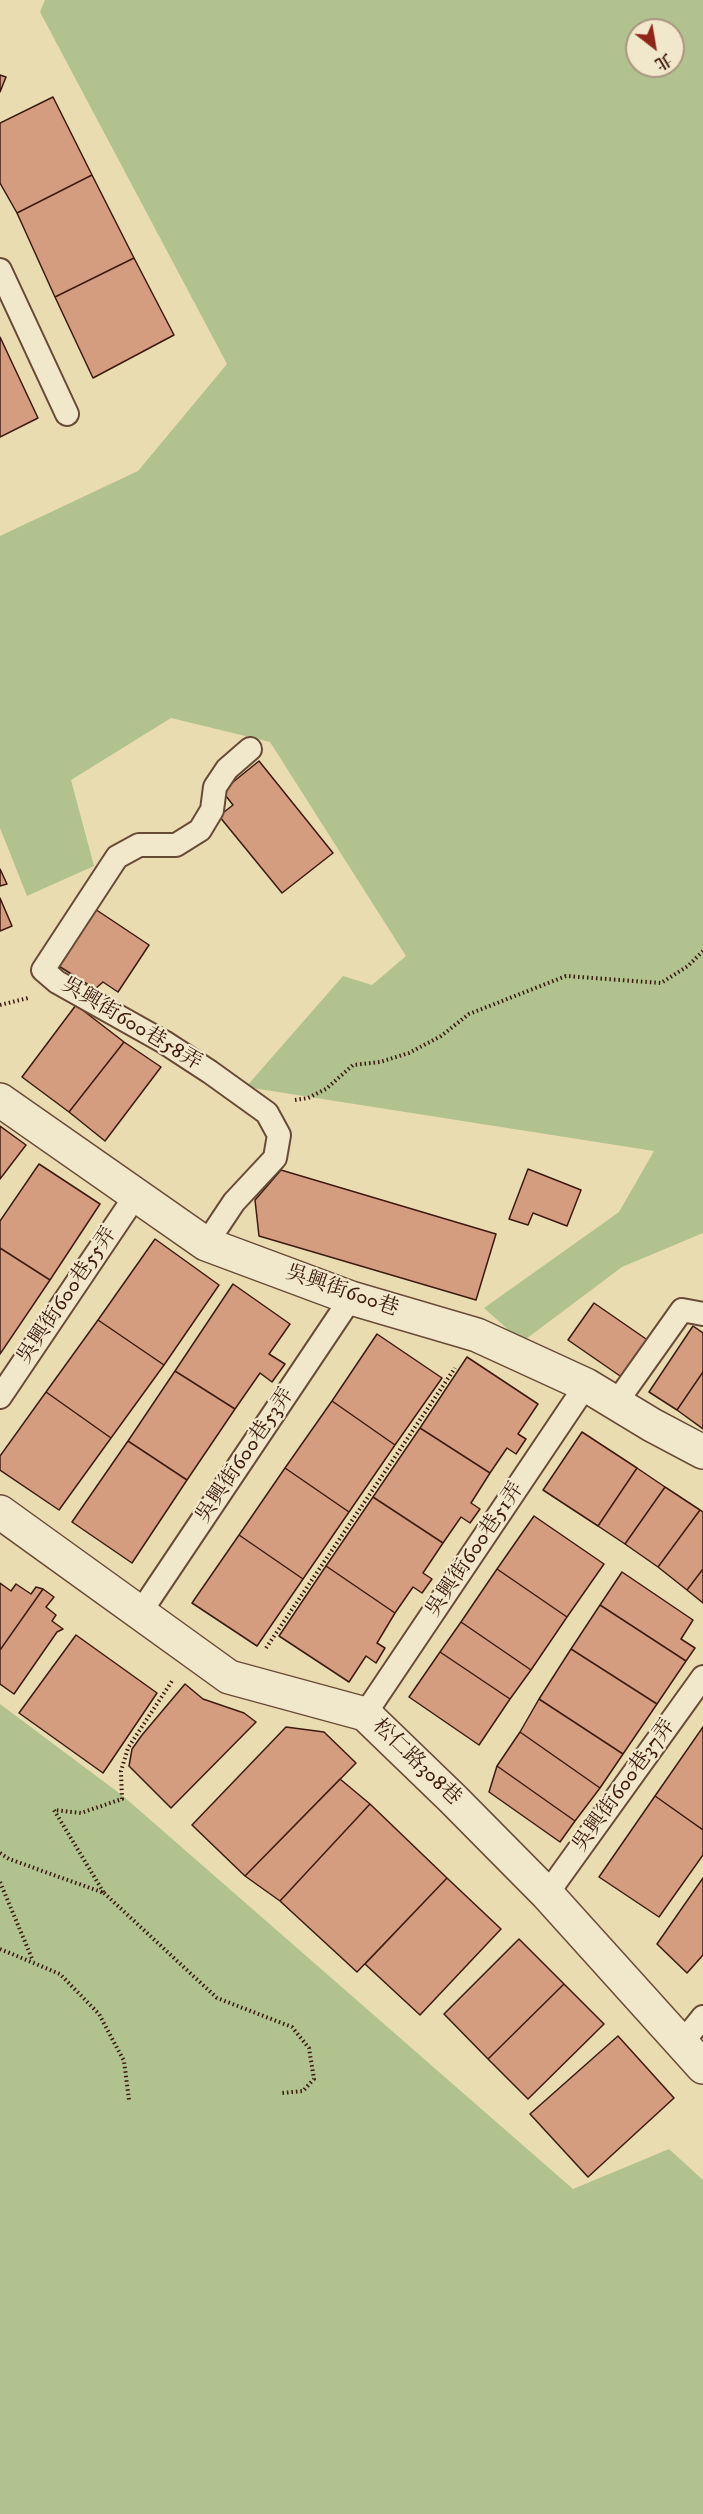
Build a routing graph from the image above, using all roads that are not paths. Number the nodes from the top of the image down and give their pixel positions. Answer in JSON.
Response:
{"nodes":[{"id":1,"x":0,"y":270,"type":"edge"},
{"id":2,"x":67,"y":414,"type":"dead end"},
{"id":3,"x":250,"y":749,"type":"dead end"},
{"id":4,"x":0,"y":1100,"type":"edge"},
{"id":5,"x":136,"y":1195,"type":"junction"},
{"id":6,"x":206,"y":1244,"type":"junction"},
{"id":7,"x":351,"y":1298,"type":"junction"},
{"id":8,"x":703,"y":1314,"type":"edge"},
{"id":9,"x":586,"y":1385,"type":"junction"},
{"id":10,"x":0,"y":1397,"type":"edge"},
{"id":11,"x":616,"y":1403,"type":"junction"},
{"id":12,"x":703,"y":1452,"type":"edge"},
{"id":13,"x":0,"y":1512,"type":"edge"},
{"id":14,"x":140,"y":1613,"type":"junction"},
{"id":15,"x":703,"y":1677,"type":"edge"},
{"id":16,"x":365,"y":1714,"type":"junction"},
{"id":17,"x":547,"y":1894,"type":"junction"},
{"id":18,"x":703,"y":2017,"type":"edge"},
{"id":19,"x":692,"y":2055,"type":"edge"}],
"edges":[{"from":1,"to":2,"type":"lane"},
{"from":3,"to":6,"type":"lane","name":"吳興街600巷58弄"},
{"from":4,"to":5,"type":"street","name":"吳興街600巷"},
{"from":5,"to":6,"type":"street","name":"吳興街600巷"},
{"from":5,"to":10,"type":"lane","name":"吳興街600巷55弄"},
{"from":6,"to":7,"type":"street","name":"吳興街600巷"},
{"from":7,"to":9,"type":"street","name":"吳興街600巷"},
{"from":7,"to":14,"type":"lane","name":"吳興街600巷53弄"},
{"from":8,"to":11,"type":"lane"},
{"from":9,"to":11,"type":"street","name":"吳興街600巷"},
{"from":9,"to":16,"type":"lane","name":"吳興街600巷51弄"},
{"from":11,"to":12,"type":"street","name":"吳興街600巷"},
{"from":13,"to":14,"type":"street","name":"松仁路308巷"},
{"from":14,"to":16,"type":"street","name":"松仁路308巷"},
{"from":15,"to":17,"type":"lane","name":"吳興街600巷37弄"},
{"from":16,"to":17,"type":"street","name":"松仁路308巷"},
{"from":17,"to":19,"type":"street","name":"松仁路308巷"},
{"from":18,"to":19,"type":"lane","name":"松仁路308巷"}]}
